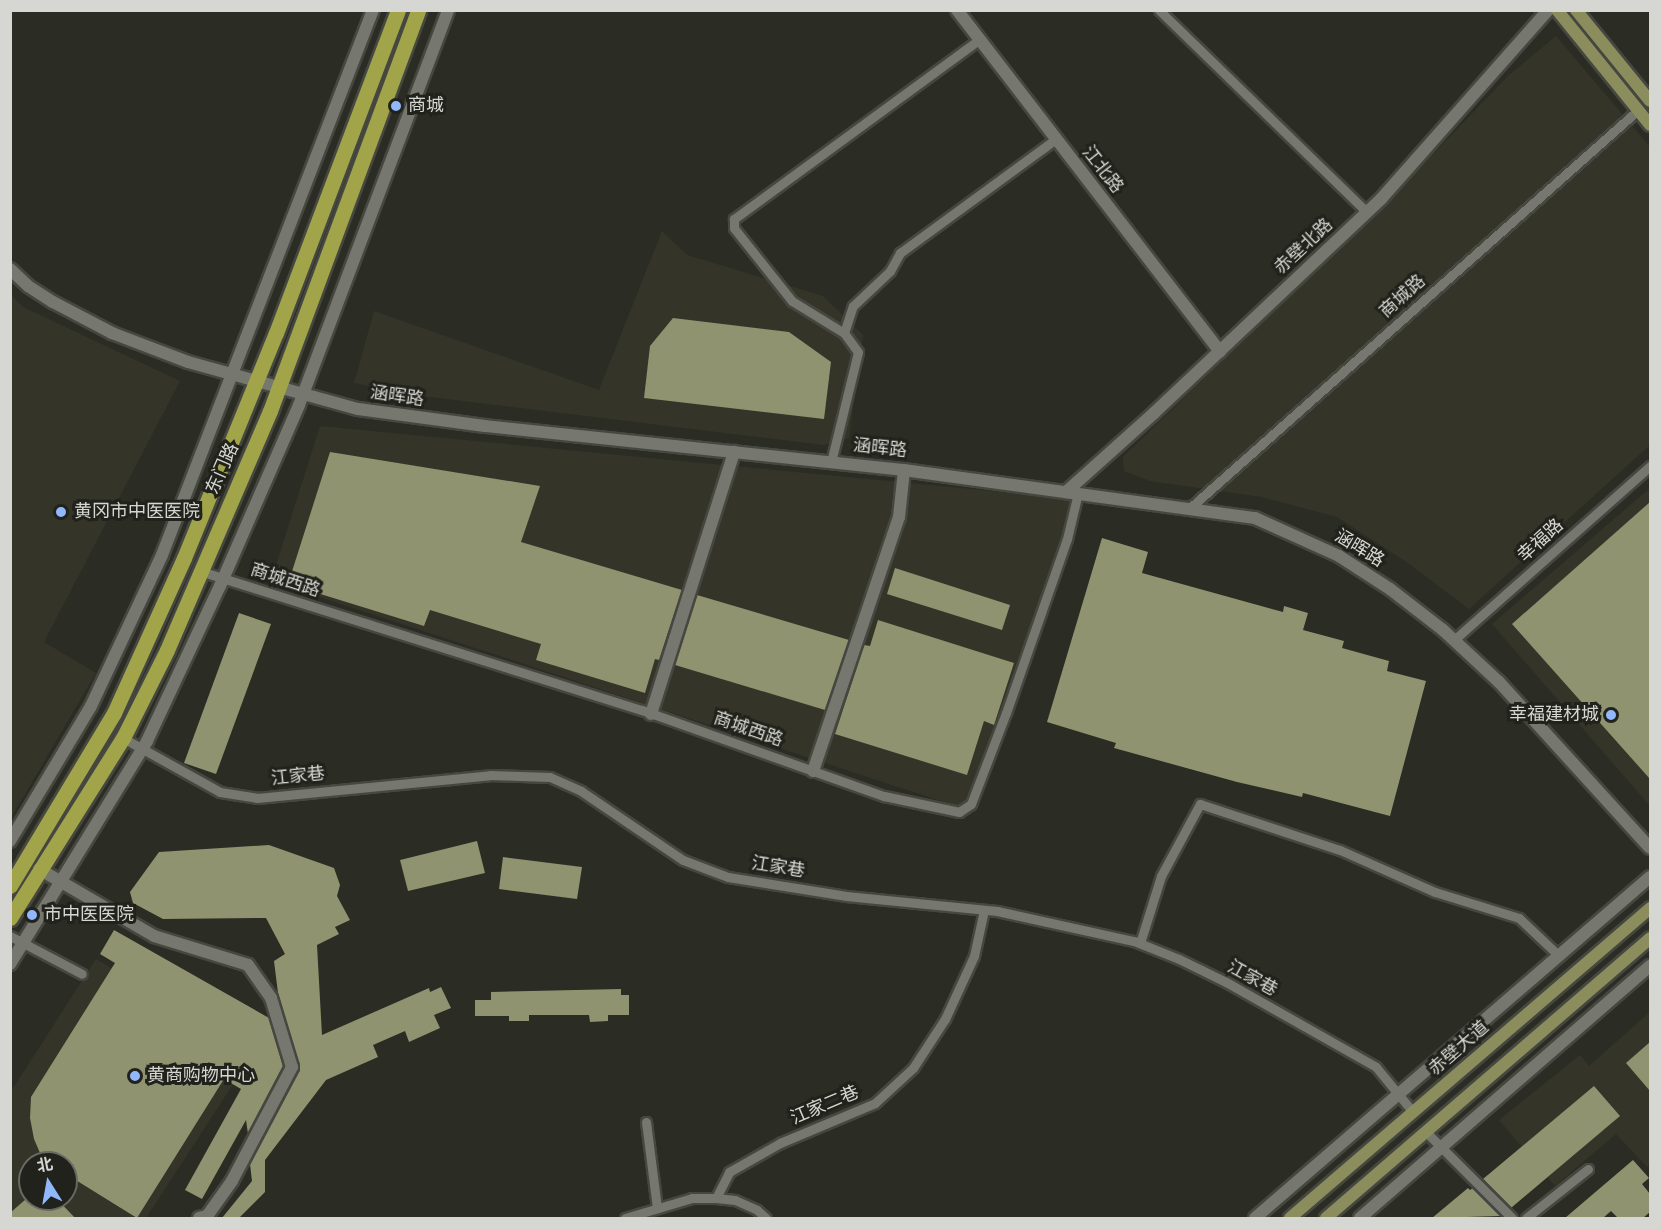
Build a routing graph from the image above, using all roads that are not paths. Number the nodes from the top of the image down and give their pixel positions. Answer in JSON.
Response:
{"nodes":[{"id":1,"x":373,"y":10,"type":"edge"},
{"id":2,"x":398,"y":10,"type":"edge"},
{"id":3,"x":418,"y":10,"type":"edge"},
{"id":4,"x":448,"y":10,"type":"edge"},
{"id":5,"x":957,"y":10,"type":"edge"},
{"id":6,"x":1160,"y":10,"type":"edge"},
{"id":7,"x":1548,"y":10,"type":"edge"},
{"id":8,"x":1557,"y":10,"type":"edge"},
{"id":9,"x":1576,"y":10,"type":"edge"},
{"id":10,"x":979,"y":39,"type":"junction"},
{"id":11,"x":1650,"y":101,"type":"edge"},
{"id":12,"x":1638,"y":110,"type":"junction"},
{"id":13,"x":1650,"y":125,"type":"edge"},
{"id":14,"x":1056,"y":139,"type":"junction"},
{"id":15,"x":1367,"y":212,"type":"junction"},
{"id":16,"x":10,"y":269,"type":"edge"},
{"id":17,"x":844,"y":333,"type":"junction"},
{"id":18,"x":1220,"y":351,"type":"junction"},
{"id":19,"x":230,"y":375,"type":"junction"},
{"id":20,"x":256,"y":382,"type":"junction"},
{"id":21,"x":279,"y":388,"type":"junction"},
{"id":22,"x":303,"y":395,"type":"junction"},
{"id":23,"x":734,"y":452,"type":"junction"},
{"id":24,"x":831,"y":462,"type":"junction"},
{"id":25,"x":1650,"y":466,"type":"edge"},
{"id":26,"x":904,"y":470,"type":"junction"},
{"id":27,"x":1072,"y":493,"type":"junction"},
{"id":28,"x":1191,"y":507,"type":"junction"},
{"id":29,"x":200,"y":571,"type":"junction"},
{"id":30,"x":223,"y":578,"type":"junction"},
{"id":31,"x":1454,"y":640,"type":"junction"},
{"id":32,"x":651,"y":714,"type":"junction"},
{"id":33,"x":123,"y":738,"type":"junction"},
{"id":34,"x":142,"y":748,"type":"junction"},
{"id":35,"x":813,"y":771,"type":"junction"},
{"id":36,"x":10,"y":841,"type":"edge"},
{"id":37,"x":1650,"y":848,"type":"edge"},
{"id":38,"x":39,"y":869,"type":"junction"},
{"id":39,"x":1650,"y":877,"type":"edge"},
{"id":40,"x":61,"y":882,"type":"junction"},
{"id":41,"x":10,"y":886,"type":"edge"},
{"id":42,"x":1650,"y":908,"type":"edge"},
{"id":43,"x":984,"y":910,"type":"junction"},
{"id":44,"x":10,"y":918,"type":"edge"},
{"id":45,"x":10,"y":936,"type":"edge"},
{"id":46,"x":1650,"y":938,"type":"edge"},
{"id":47,"x":23,"y":943,"type":"junction"},
{"id":48,"x":1140,"y":944,"type":"junction"},
{"id":49,"x":1559,"y":956,"type":"junction"},
{"id":50,"x":10,"y":964,"type":"edge"},
{"id":51,"x":1650,"y":966,"type":"edge"},
{"id":52,"x":82,"y":974,"type":"dead end"},
{"id":53,"x":1399,"y":1094,"type":"junction"},
{"id":54,"x":1413,"y":1112,"type":"junction"},
{"id":55,"x":646,"y":1122,"type":"dead end"},
{"id":56,"x":1426,"y":1132,"type":"junction"},
{"id":57,"x":1442,"y":1148,"type":"junction"},
{"id":58,"x":1588,"y":1170,"type":"dead end"},
{"id":59,"x":716,"y":1198,"type":"junction"},
{"id":60,"x":657,"y":1208,"type":"junction"},
{"id":61,"x":199,"y":1218,"type":"edge"},
{"id":62,"x":625,"y":1218,"type":"edge"},
{"id":63,"x":766,"y":1218,"type":"edge"},
{"id":64,"x":1255,"y":1218,"type":"edge"},
{"id":65,"x":1290,"y":1218,"type":"edge"},
{"id":66,"x":1326,"y":1218,"type":"edge"},
{"id":67,"x":1360,"y":1218,"type":"edge"},
{"id":68,"x":1512,"y":1218,"type":"edge"},
{"id":69,"x":1526,"y":1218,"type":"edge"}],
"edges":[{"from":1,"to":19,"type":"street"},
{"from":2,"to":20,"type":"main road","name":"东门路"},
{"from":3,"to":21,"type":"main road","name":"东门路"},
{"from":4,"to":22,"type":"street"},
{"from":5,"to":10,"type":"street","name":"江北路"},
{"from":6,"to":15,"type":"lane"},
{"from":7,"to":15,"type":"street","name":"赤壁北路"},
{"from":8,"to":12,"type":"main road"},
{"from":9,"to":11,"type":"main road"},
{"from":10,"to":14,"type":"street","name":"江北路"},
{"from":10,"to":17,"type":"lane"},
{"from":12,"to":13,"type":"main road"},
{"from":12,"to":28,"type":"lane","name":"商城路"},
{"from":14,"to":17,"type":"lane"},
{"from":14,"to":18,"type":"street","name":"江北路"},
{"from":15,"to":18,"type":"street","name":"赤壁北路"},
{"from":16,"to":19,"type":"street","name":"涵晖路"},
{"from":17,"to":24,"type":"lane"},
{"from":18,"to":27,"type":"street","name":"赤壁北路"},
{"from":19,"to":20,"type":"street","name":"涵晖路"},
{"from":19,"to":36,"type":"street"},
{"from":20,"to":21,"type":"street","name":"涵晖路"},
{"from":20,"to":41,"type":"main road","name":"东门路"},
{"from":21,"to":22,"type":"street","name":"涵晖路"},
{"from":21,"to":29,"type":"main road","name":"东门路"},
{"from":22,"to":23,"type":"street","name":"涵晖路"},
{"from":22,"to":30,"type":"street"},
{"from":23,"to":24,"type":"street","name":"涵晖路"},
{"from":23,"to":32,"type":"street"},
{"from":24,"to":26,"type":"street","name":"涵晖路"},
{"from":25,"to":31,"type":"lane","name":"幸福路"},
{"from":26,"to":27,"type":"street","name":"涵晖路"},
{"from":26,"to":35,"type":"street"},
{"from":27,"to":28,"type":"street","name":"涵晖路"},
{"from":27,"to":35,"type":"lane","name":"商城西路"},
{"from":28,"to":31,"type":"street","name":"涵晖路"},
{"from":29,"to":30,"type":"lane","name":"商城西路"},
{"from":29,"to":33,"type":"main road","name":"东门路"},
{"from":30,"to":32,"type":"lane","name":"商城西路"},
{"from":30,"to":34,"type":"street"},
{"from":31,"to":37,"type":"street","name":"涵晖路"},
{"from":32,"to":35,"type":"lane","name":"商城西路"},
{"from":33,"to":34,"type":"lane","name":"江家巷"},
{"from":33,"to":38,"type":"main road","name":"东门路"},
{"from":34,"to":40,"type":"street"},
{"from":34,"to":43,"type":"lane","name":"江家巷"},
{"from":38,"to":40,"type":"street"},
{"from":38,"to":44,"type":"main road","name":"东门路"},
{"from":39,"to":49,"type":"street"},
{"from":40,"to":47,"type":"street"},
{"from":40,"to":61,"type":"street"},
{"from":42,"to":54,"type":"main road","name":"赤壁大道"},
{"from":43,"to":48,"type":"lane","name":"江家巷"},
{"from":43,"to":59,"type":"lane","name":"江家二巷"},
{"from":45,"to":47,"type":"lane"},
{"from":46,"to":56,"type":"main road"},
{"from":47,"to":50,"type":"street"},
{"from":47,"to":52,"type":"lane"},
{"from":48,"to":49,"type":"lane"},
{"from":48,"to":53,"type":"lane","name":"江家巷"},
{"from":49,"to":53,"type":"street"},
{"from":51,"to":57,"type":"street"},
{"from":53,"to":54,"type":"lane","name":"江家巷"},
{"from":53,"to":64,"type":"street"},
{"from":54,"to":65,"type":"main road","name":"赤壁大道"},
{"from":55,"to":60,"type":"lane"},
{"from":56,"to":57,"type":"lane"},
{"from":56,"to":66,"type":"main road"},
{"from":57,"to":67,"type":"street"},
{"from":57,"to":68,"type":"lane"},
{"from":58,"to":69,"type":"lane"},
{"from":59,"to":60,"type":"lane"},
{"from":59,"to":63,"type":"lane"},
{"from":60,"to":62,"type":"lane"}]}
